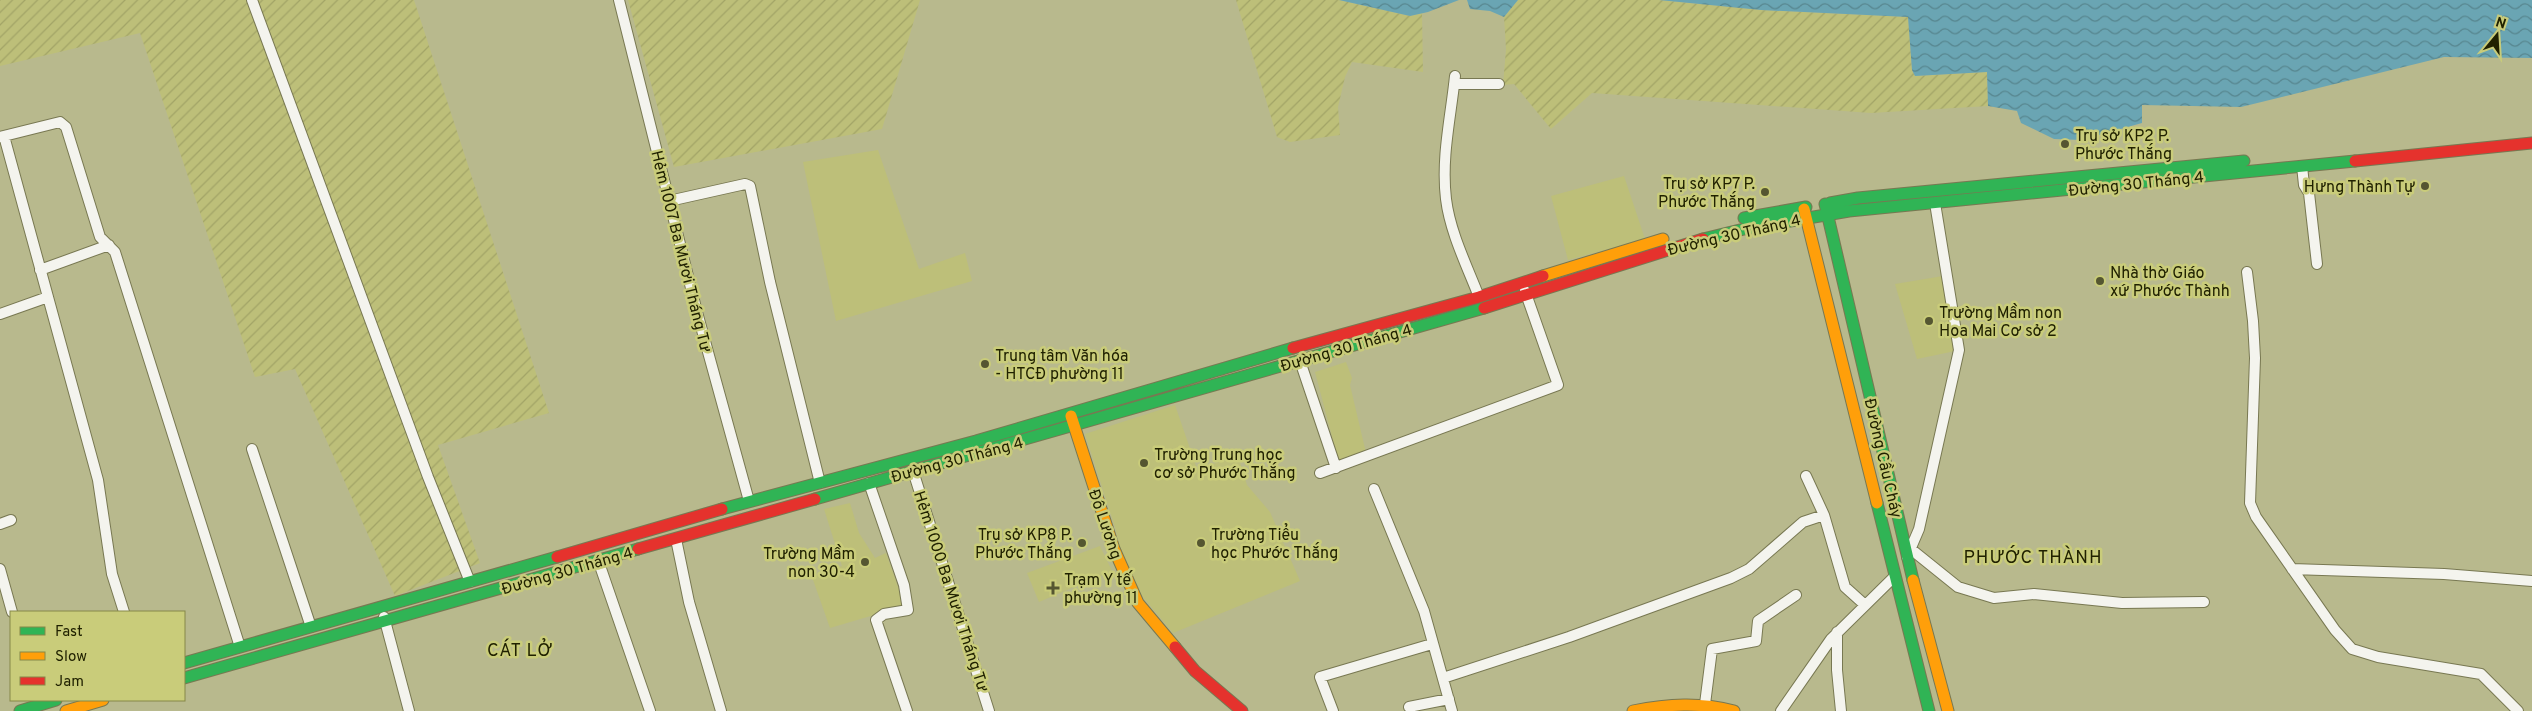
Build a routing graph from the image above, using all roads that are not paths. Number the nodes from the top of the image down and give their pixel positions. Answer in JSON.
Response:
{"nodes":[{"id":1,"x":252,"y":0,"type":"edge"},
{"id":2,"x":619,"y":0,"type":"edge"},
{"id":3,"x":1499,"y":84,"type":"dead end"},
{"id":4,"x":2532,"y":132,"type":"edge"},
{"id":5,"x":2,"y":137,"type":"edge"},
{"id":6,"x":2510,"y":140,"type":"junction"},
{"id":7,"x":2532,"y":143,"type":"edge"},
{"id":8,"x":2302,"y":166,"type":"junction"},
{"id":9,"x":2152,"y":169,"type":"junction"},
{"id":10,"x":2155,"y":182,"type":"junction"},
{"id":11,"x":669,"y":200,"type":"junction"},
{"id":12,"x":1888,"y":201,"type":"junction"},
{"id":13,"x":1936,"y":202,"type":"junction"},
{"id":14,"x":1826,"y":209,"type":"junction"},
{"id":15,"x":1805,"y":213,"type":"junction"},
{"id":16,"x":109,"y":245,"type":"junction"},
{"id":17,"x":1603,"y":263,"type":"junction"},
{"id":18,"x":2317,"y":264,"type":"dead end"},
{"id":19,"x":40,"y":270,"type":"junction"},
{"id":20,"x":2247,"y":272,"type":"dead end"},
{"id":21,"x":1522,"y":283,"type":"junction"},
{"id":22,"x":1527,"y":295,"type":"junction"},
{"id":23,"x":48,"y":297,"type":"junction"},
{"id":24,"x":1481,"y":302,"type":"junction"},
{"id":25,"x":0,"y":314,"type":"edge"},
{"id":26,"x":1330,"y":338,"type":"junction"},
{"id":27,"x":1333,"y":352,"type":"junction"},
{"id":28,"x":1300,"y":361,"type":"junction"},
{"id":29,"x":1070,"y":414,"type":"junction"},
{"id":30,"x":1075,"y":426,"type":"junction"},
{"id":31,"x":252,"y":449,"type":"dead end"},
{"id":32,"x":1336,"y":468,"type":"junction"},
{"id":33,"x":914,"y":471,"type":"junction"},
{"id":34,"x":1320,"y":474,"type":"dead end"},
{"id":35,"x":1806,"y":476,"type":"dead end"},
{"id":36,"x":820,"y":483,"type":"junction"},
{"id":37,"x":869,"y":483,"type":"junction"},
{"id":38,"x":1374,"y":489,"type":"dead end"},
{"id":39,"x":749,"y":501,"type":"junction"},
{"id":40,"x":1824,"y":515,"type":"junction"},
{"id":41,"x":12,"y":520,"type":"dead end"},
{"id":42,"x":0,"y":524,"type":"edge"},
{"id":43,"x":676,"y":539,"type":"junction"},
{"id":44,"x":1909,"y":554,"type":"junction"},
{"id":45,"x":598,"y":560,"type":"junction"},
{"id":46,"x":2292,"y":568,"type":"junction"},
{"id":47,"x":0,"y":569,"type":"edge"},
{"id":48,"x":1894,"y":577,"type":"junction"},
{"id":49,"x":2532,"y":581,"type":"edge"},
{"id":50,"x":470,"y":582,"type":"junction"},
{"id":51,"x":1796,"y":595,"type":"dead end"},
{"id":52,"x":475,"y":596,"type":"junction"},
{"id":53,"x":2204,"y":602,"type":"dead end"},
{"id":54,"x":1865,"y":605,"type":"junction"},
{"id":55,"x":381,"y":609,"type":"junction"},
{"id":56,"x":12,"y":611,"type":"edge"},
{"id":57,"x":124,"y":611,"type":"edge"},
{"id":58,"x":385,"y":622,"type":"junction"},
{"id":59,"x":311,"y":627,"type":"junction"},
{"id":60,"x":1837,"y":632,"type":"junction"},
{"id":61,"x":1432,"y":644,"type":"junction"},
{"id":62,"x":240,"y":647,"type":"junction"},
{"id":63,"x":185,"y":663,"type":"edge"},
{"id":64,"x":1936,"y":664,"type":"junction"},
{"id":65,"x":1918,"y":668,"type":"junction"},
{"id":66,"x":185,"y":678,"type":"edge"},
{"id":67,"x":1443,"y":678,"type":"junction"},
{"id":68,"x":1448,"y":698,"type":"junction"},
{"id":69,"x":50,"y":701,"type":"edge"},
{"id":70,"x":100,"y":701,"type":"edge"},
{"id":71,"x":37,"y":703,"type":"edge"},
{"id":72,"x":1705,"y":704,"type":"junction"},
{"id":73,"x":1409,"y":708,"type":"dead end"},
{"id":74,"x":20,"y":711,"type":"edge"},
{"id":75,"x":66,"y":711,"type":"edge"},
{"id":76,"x":409,"y":711,"type":"edge"},
{"id":77,"x":650,"y":711,"type":"edge"},
{"id":78,"x":721,"y":711,"type":"edge"},
{"id":79,"x":907,"y":711,"type":"edge"},
{"id":80,"x":990,"y":711,"type":"edge"},
{"id":81,"x":1242,"y":711,"type":"edge"},
{"id":82,"x":1333,"y":711,"type":"edge"},
{"id":83,"x":1452,"y":711,"type":"edge"},
{"id":84,"x":1633,"y":711,"type":"edge"},
{"id":85,"x":1734,"y":711,"type":"edge"},
{"id":86,"x":1781,"y":711,"type":"edge"},
{"id":87,"x":1842,"y":711,"type":"edge"},
{"id":88,"x":1928,"y":711,"type":"edge"},
{"id":89,"x":1948,"y":711,"type":"edge"},
{"id":90,"x":2518,"y":711,"type":"edge"}],
"edges":[{"from":1,"to":50,"type":"street"},
{"from":2,"to":11,"type":"street","name":"Hẻm 1007 Ba Mươi Tháng Tư"},
{"from":3,"to":24,"type":"street"},
{"from":4,"to":6,"type":"main road","name":"Đường 30 Tháng 4"},
{"from":5,"to":16,"type":"street"},
{"from":5,"to":19,"type":"street"},
{"from":6,"to":7,"type":"main road","name":"Đường 30 Tháng 4"},
{"from":6,"to":8,"type":"main road","name":"Đường 30 Tháng 4"},
{"from":6,"to":9,"type":"main road","name":"Đường 30 Tháng 4"},
{"from":8,"to":10,"type":"main road","name":"Đường 30 Tháng 4"},
{"from":8,"to":18,"type":"street"},
{"from":9,"to":10,"type":"main road"},
{"from":9,"to":12,"type":"main road","name":"Đường 30 Tháng 4"},
{"from":10,"to":13,"type":"main road","name":"Đường 30 Tháng 4"},
{"from":11,"to":36,"type":"street"},
{"from":11,"to":39,"type":"street","name":"Hẻm 1007 Ba Mươi Tháng Tư"},
{"from":12,"to":13,"type":"main road","name":"Đường 30 Tháng 4"},
{"from":12,"to":14,"type":"main road","name":"Đường 30 Tháng 4"},
{"from":13,"to":44,"type":"street"},
{"from":14,"to":15,"type":"main road","name":"Đường 30 Tháng 4"},
{"from":14,"to":44,"type":"main road","name":"Đường Cầu Cháy"},
{"from":15,"to":17,"type":"main road","name":"Đường 30 Tháng 4"},
{"from":15,"to":48,"type":"main road","name":"Đường Cầu Cháy"},
{"from":16,"to":19,"type":"street"},
{"from":16,"to":62,"type":"street"},
{"from":17,"to":21,"type":"main road","name":"Đường 30 Tháng 4"},
{"from":17,"to":22,"type":"main road","name":"Đường 30 Tháng 4"},
{"from":19,"to":23,"type":"street"},
{"from":20,"to":46,"type":"street"},
{"from":21,"to":22,"type":"street"},
{"from":21,"to":24,"type":"main road","name":"Đường 30 Tháng 4"},
{"from":22,"to":24,"type":"main road","name":"Đường 30 Tháng 4"},
{"from":22,"to":32,"type":"street"},
{"from":23,"to":25,"type":"street"},
{"from":23,"to":57,"type":"street"},
{"from":24,"to":26,"type":"main road","name":"Đường 30 Tháng 4"},
{"from":24,"to":27,"type":"main road","name":"Đường 30 Tháng 4"},
{"from":26,"to":27,"type":"main road"},
{"from":26,"to":29,"type":"main road","name":"Đường 30 Tháng 4"},
{"from":27,"to":28,"type":"main road","name":"Đường 30 Tháng 4"},
{"from":28,"to":30,"type":"main road","name":"Đường 30 Tháng 4"},
{"from":28,"to":32,"type":"street"},
{"from":29,"to":30,"type":"main road","name":"Đô Lương"},
{"from":29,"to":36,"type":"main road","name":"Đường 30 Tháng 4"},
{"from":30,"to":33,"type":"main road","name":"Đường 30 Tháng 4"},
{"from":30,"to":81,"type":"main road","name":"Đô Lương"},
{"from":31,"to":59,"type":"street"},
{"from":32,"to":34,"type":"street"},
{"from":33,"to":37,"type":"main road","name":"Đường 30 Tháng 4"},
{"from":33,"to":80,"type":"street","name":"Hẻm 1000 Ba Mươi Tháng Tư"},
{"from":35,"to":40,"type":"street"},
{"from":36,"to":39,"type":"main road","name":"Đường 30 Tháng 4"},
{"from":37,"to":43,"type":"main road","name":"Đường 30 Tháng 4"},
{"from":37,"to":79,"type":"street"},
{"from":38,"to":61,"type":"street"},
{"from":39,"to":50,"type":"main road","name":"Đường 30 Tháng 4"},
{"from":40,"to":54,"type":"street"},
{"from":40,"to":67,"type":"street"},
{"from":41,"to":42,"type":"street"},
{"from":43,"to":45,"type":"main road","name":"Đường 30 Tháng 4"},
{"from":43,"to":78,"type":"street"},
{"from":44,"to":53,"type":"street"},
{"from":44,"to":64,"type":"main road","name":"Đường Cầu Cháy"},
{"from":45,"to":52,"type":"main road","name":"Đường 30 Tháng 4"},
{"from":45,"to":77,"type":"street"},
{"from":46,"to":49,"type":"street"},
{"from":46,"to":90,"type":"street"},
{"from":47,"to":56,"type":"street"},
{"from":48,"to":54,"type":"street"},
{"from":48,"to":65,"type":"main road","name":"Đường Cầu Cháy"},
{"from":50,"to":52,"type":"main road"},
{"from":50,"to":55,"type":"main road","name":"Đường 30 Tháng 4"},
{"from":51,"to":72,"type":"street"},
{"from":52,"to":58,"type":"main road","name":"Đường 30 Tháng 4"},
{"from":54,"to":60,"type":"street"},
{"from":55,"to":58,"type":"street"},
{"from":55,"to":59,"type":"main road","name":"Đường 30 Tháng 4"},
{"from":58,"to":66,"type":"main road","name":"Đường 30 Tháng 4"},
{"from":58,"to":76,"type":"street"},
{"from":59,"to":62,"type":"main road","name":"Đường 30 Tháng 4"},
{"from":60,"to":86,"type":"street"},
{"from":60,"to":87,"type":"street"},
{"from":61,"to":67,"type":"street"},
{"from":61,"to":82,"type":"street"},
{"from":62,"to":63,"type":"main road","name":"Đường 30 Tháng 4"},
{"from":64,"to":65,"type":"main road"},
{"from":64,"to":89,"type":"main road","name":"Đường Cầu Cháy"},
{"from":65,"to":88,"type":"main road","name":"Đường Cầu Cháy"},
{"from":67,"to":68,"type":"street"},
{"from":68,"to":73,"type":"street"},
{"from":68,"to":83,"type":"street"},
{"from":69,"to":71,"type":"main road"},
{"from":70,"to":75,"type":"main road"},
{"from":71,"to":74,"type":"main road"},
{"from":72,"to":84,"type":"main road"},
{"from":72,"to":85,"type":"main road"}]}
